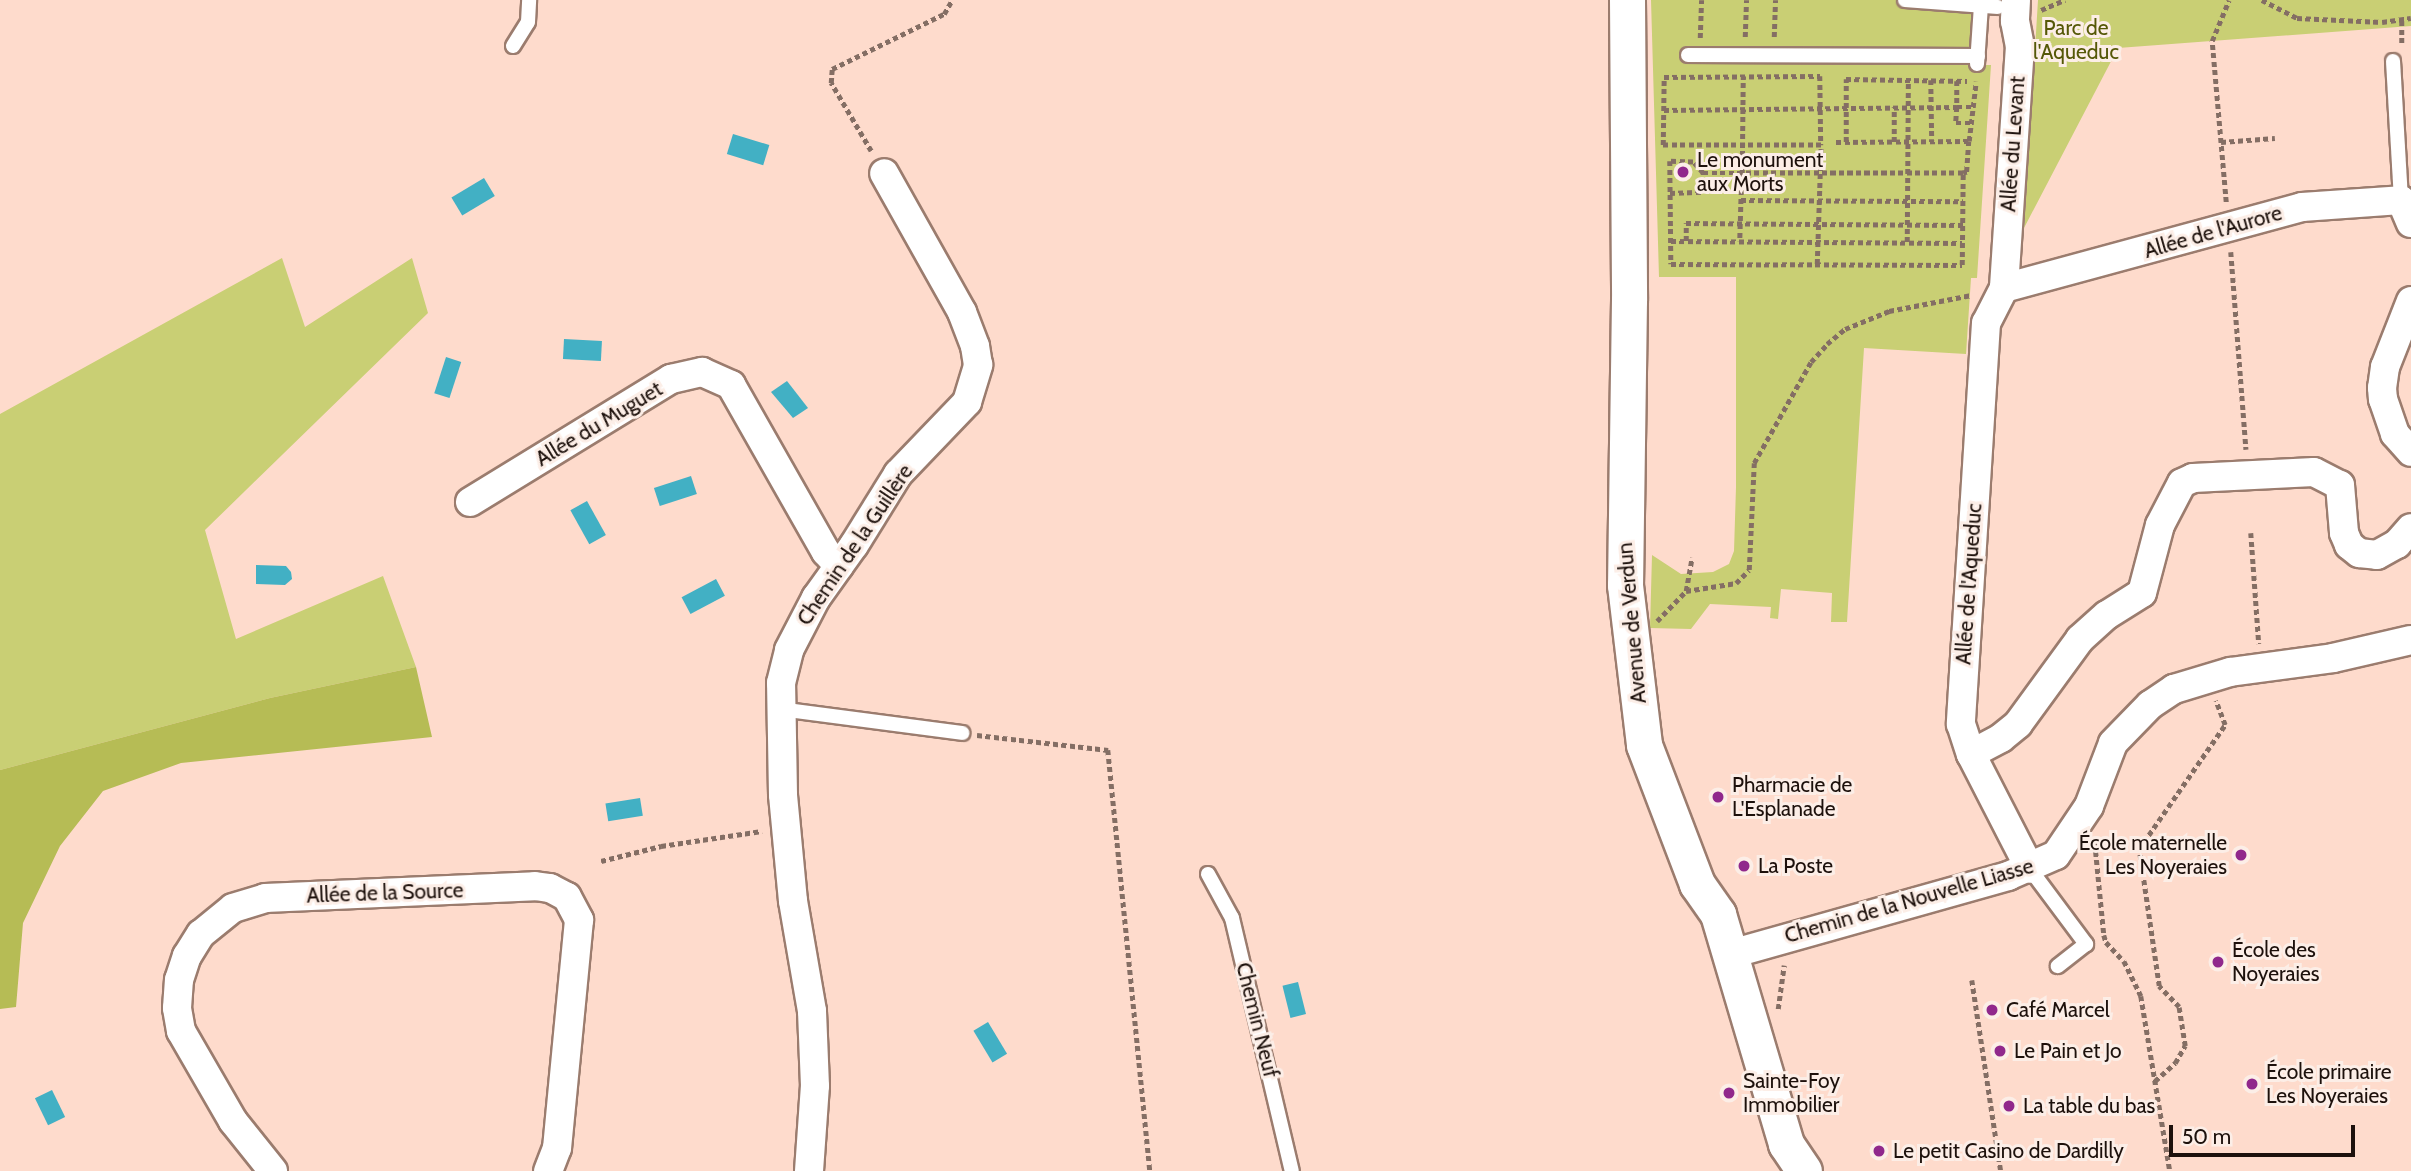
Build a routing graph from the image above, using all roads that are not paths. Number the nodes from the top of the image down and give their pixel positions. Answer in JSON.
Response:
{"nodes":[{"id":1,"x":529,"y":0,"type":"edge"},
{"id":2,"x":1626,"y":0,"type":"edge"},
{"id":3,"x":1905,"y":0,"type":"edge"},
{"id":4,"x":1981,"y":6,"type":"junction"},
{"id":5,"x":2017,"y":6,"type":"edge"},
{"id":6,"x":513,"y":46,"type":"dead end"},
{"id":7,"x":1694,"y":55,"type":"road end"},
{"id":8,"x":2393,"y":61,"type":"dead end"},
{"id":9,"x":884,"y":173,"type":"road end"},
{"id":10,"x":2406,"y":211,"type":"edge"},
{"id":11,"x":2004,"y":288,"type":"junction"},
{"id":12,"x":2411,"y":301,"type":"edge"},
{"id":13,"x":2411,"y":452,"type":"edge"},
{"id":14,"x":470,"y":502,"type":"dead end"},
{"id":15,"x":2411,"y":528,"type":"edge"},
{"id":16,"x":839,"y":566,"type":"junction"},
{"id":17,"x":2411,"y":640,"type":"edge"},
{"id":18,"x":780,"y":709,"type":"junction"},
{"id":19,"x":962,"y":733,"type":"road end"},
{"id":20,"x":1971,"y":754,"type":"junction"},
{"id":21,"x":2030,"y":869,"type":"junction"},
{"id":22,"x":1208,"y":874,"type":"dead end"},
{"id":23,"x":1731,"y":954,"type":"junction"},
{"id":24,"x":2057,"y":966,"type":"dead end"},
{"id":25,"x":273,"y":1171,"type":"edge"},
{"id":26,"x":548,"y":1171,"type":"edge"},
{"id":27,"x":809,"y":1171,"type":"edge"},
{"id":28,"x":1292,"y":1171,"type":"edge"},
{"id":29,"x":1804,"y":1171,"type":"edge"}],
"edges":[{"from":1,"to":6,"type":"lane"},
{"from":2,"to":23,"type":"street","name":"Avenue de Verdun"},
{"from":3,"to":4,"type":"lane"},
{"from":4,"to":5,"type":"lane"},
{"from":4,"to":7,"type":"lane"},
{"from":5,"to":11,"type":"street","name":"Allée du Levant"},
{"from":8,"to":10,"type":"lane"},
{"from":9,"to":16,"type":"street","name":"Chemin de la Guillère"},
{"from":10,"to":11,"type":"street","name":"Allée de l'Aurore"},
{"from":11,"to":20,"type":"street","name":"Allée de l'Aqueduc"},
{"from":12,"to":13,"type":"street"},
{"from":14,"to":16,"type":"street","name":"Allée du Muguet"},
{"from":15,"to":20,"type":"street"},
{"from":16,"to":18,"type":"street","name":"Chemin de la Guillère"},
{"from":17,"to":21,"type":"street","name":"Chemin de la Nouvelle Liasse"},
{"from":18,"to":19,"type":"lane"},
{"from":18,"to":27,"type":"street","name":"Chemin de la Guillère"},
{"from":20,"to":21,"type":"street","name":"Allée de l'Aqueduc"},
{"from":21,"to":23,"type":"street","name":"Chemin de la Nouvelle Liasse"},
{"from":21,"to":24,"type":"lane"},
{"from":22,"to":28,"type":"lane","name":"Chemin Neuf"},
{"from":23,"to":29,"type":"street","name":"Avenue de Verdun"},
{"from":25,"to":26,"type":"street","name":"Allée de la Source"}]}
